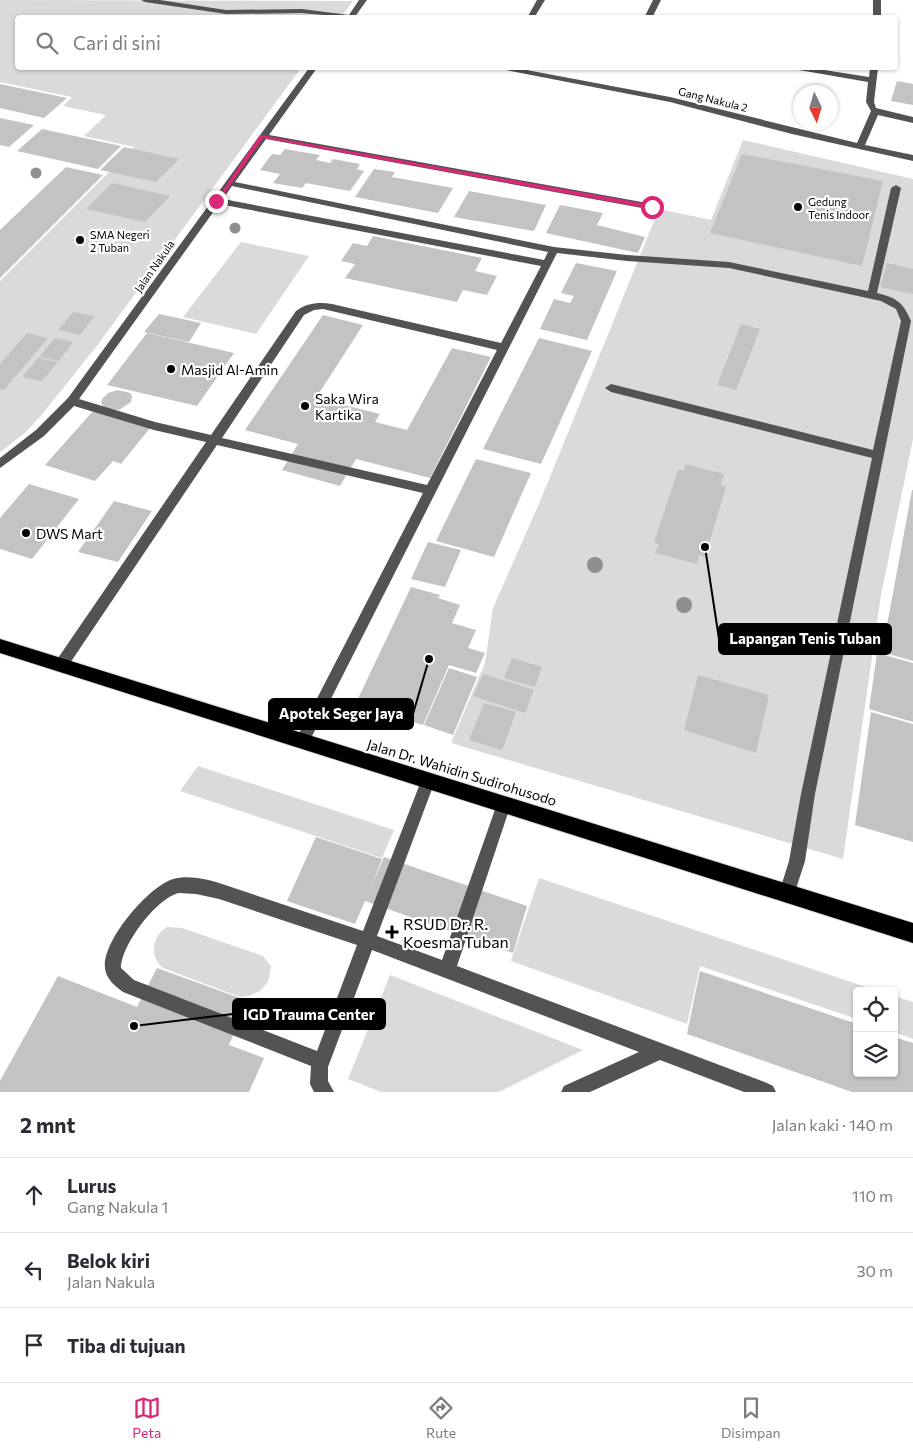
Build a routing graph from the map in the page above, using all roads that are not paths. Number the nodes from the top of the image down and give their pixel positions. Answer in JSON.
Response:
{"nodes":[{"id":1,"x":145,"y":0,"type":"edge"},
{"id":2,"x":363,"y":0,"type":"edge"},
{"id":3,"x":541,"y":0,"type":"edge"},
{"id":4,"x":657,"y":0,"type":"edge"},
{"id":5,"x":877,"y":0,"type":"edge"},
{"id":6,"x":334,"y":15,"type":"edge"},
{"id":7,"x":352,"y":15,"type":"edge"},
{"id":8,"x":532,"y":15,"type":"edge"},
{"id":9,"x":650,"y":15,"type":"edge"},
{"id":10,"x":877,"y":15,"type":"edge"},
{"id":11,"x":312,"y":70,"type":"edge"},
{"id":12,"x":516,"y":70,"type":"edge"},
{"id":13,"x":811,"y":70,"type":"edge"},
{"id":14,"x":874,"y":70,"type":"edge"},
{"id":15,"x":872,"y":80,"type":"junction"},
{"id":16,"x":874,"y":111,"type":"junction"},
{"id":17,"x":913,"y":120,"type":"edge"},
{"id":18,"x":262,"y":136,"type":"junction"},
{"id":19,"x":860,"y":146,"type":"junction"},
{"id":20,"x":913,"y":158,"type":"edge"},
{"id":21,"x":229,"y":183,"type":"junction"},
{"id":22,"x":896,"y":188,"type":"dead end"},
{"id":23,"x":216,"y":201,"type":"junction"},
{"id":24,"x":652,"y":207,"type":"dead end"},
{"id":25,"x":554,"y":250,"type":"junction"},
{"id":26,"x":547,"y":264,"type":"junction"},
{"id":27,"x":872,"y":295,"type":"junction"},
{"id":28,"x":506,"y":348,"type":"junction"},
{"id":29,"x":612,"y":388,"type":"dead end"},
{"id":30,"x":72,"y":401,"type":"junction"},
{"id":31,"x":214,"y":440,"type":"junction"},
{"id":32,"x":879,"y":456,"type":"junction"},
{"id":33,"x":0,"y":464,"type":"edge"},
{"id":34,"x":430,"y":490,"type":"junction"},
{"id":35,"x":0,"y":646,"type":"edge"},
{"id":36,"x":61,"y":665,"type":"junction"},
{"id":37,"x":302,"y":741,"type":"junction"},
{"id":38,"x":428,"y":781,"type":"junction"},
{"id":39,"x":504,"y":804,"type":"junction"},
{"id":40,"x":787,"y":894,"type":"junction"},
{"id":41,"x":913,"y":933,"type":"edge"},
{"id":42,"x":367,"y":940,"type":"junction"},
{"id":43,"x":447,"y":970,"type":"junction"},
{"id":44,"x":660,"y":1051,"type":"junction"},
{"id":45,"x":321,"y":1061,"type":"junction"},
{"id":46,"x":326,"y":1092,"type":"edge"},
{"id":47,"x":570,"y":1092,"type":"edge"},
{"id":48,"x":767,"y":1092,"type":"edge"}],
"edges":[{"from":1,"to":6,"type":"street"},
{"from":2,"to":7,"type":"street"},
{"from":3,"to":8,"type":"street"},
{"from":4,"to":9,"type":"street"},
{"from":5,"to":10,"type":"street"},
{"from":11,"to":18,"type":"street","name":"Jalan Nakula"},
{"from":12,"to":19,"type":"street","name":"Gang Nakula 2"},
{"from":13,"to":15,"type":"street"},
{"from":14,"to":15,"type":"street"},
{"from":15,"to":16,"type":"street"},
{"from":16,"to":17,"type":"street"},
{"from":16,"to":19,"type":"street"},
{"from":18,"to":21,"type":"street","name":"Jalan Nakula"},
{"from":18,"to":24,"type":"street"},
{"from":19,"to":20,"type":"street","name":"Gang Nakula 2"},
{"from":21,"to":23,"type":"street","name":"Jalan Nakula"},
{"from":21,"to":25,"type":"street"},
{"from":22,"to":27,"type":"street"},
{"from":23,"to":26,"type":"street"},
{"from":23,"to":30,"type":"street","name":"Jalan Nakula"},
{"from":25,"to":26,"type":"street"},
{"from":25,"to":27,"type":"street"},
{"from":26,"to":28,"type":"street"},
{"from":27,"to":32,"type":"street"},
{"from":28,"to":31,"type":"street"},
{"from":28,"to":34,"type":"street"},
{"from":29,"to":32,"type":"street"},
{"from":30,"to":31,"type":"street"},
{"from":30,"to":33,"type":"street","name":"Jalan Nakula"},
{"from":31,"to":34,"type":"street"},
{"from":31,"to":36,"type":"street"},
{"from":32,"to":40,"type":"street"},
{"from":34,"to":37,"type":"street"},
{"from":35,"to":36,"type":"highway","name":"Jalan Dr. Wahidin Sudirohusodo"},
{"from":36,"to":37,"type":"highway","name":"Jalan Dr. Wahidin Sudirohusodo"},
{"from":37,"to":38,"type":"highway","name":"Jalan Dr. Wahidin Sudirohusodo"},
{"from":38,"to":39,"type":"highway","name":"Jalan Dr. Wahidin Sudirohusodo"},
{"from":38,"to":42,"type":"street"},
{"from":39,"to":40,"type":"highway","name":"Jalan Dr. Wahidin Sudirohusodo"},
{"from":39,"to":43,"type":"street"},
{"from":40,"to":41,"type":"highway","name":"Jalan Dr. Wahidin Sudirohusodo"},
{"from":42,"to":43,"type":"street"},
{"from":42,"to":45,"type":"street"},
{"from":42,"to":45,"type":"street"},
{"from":43,"to":44,"type":"street"},
{"from":44,"to":47,"type":"street"},
{"from":44,"to":48,"type":"street"},
{"from":45,"to":46,"type":"street"}]}
